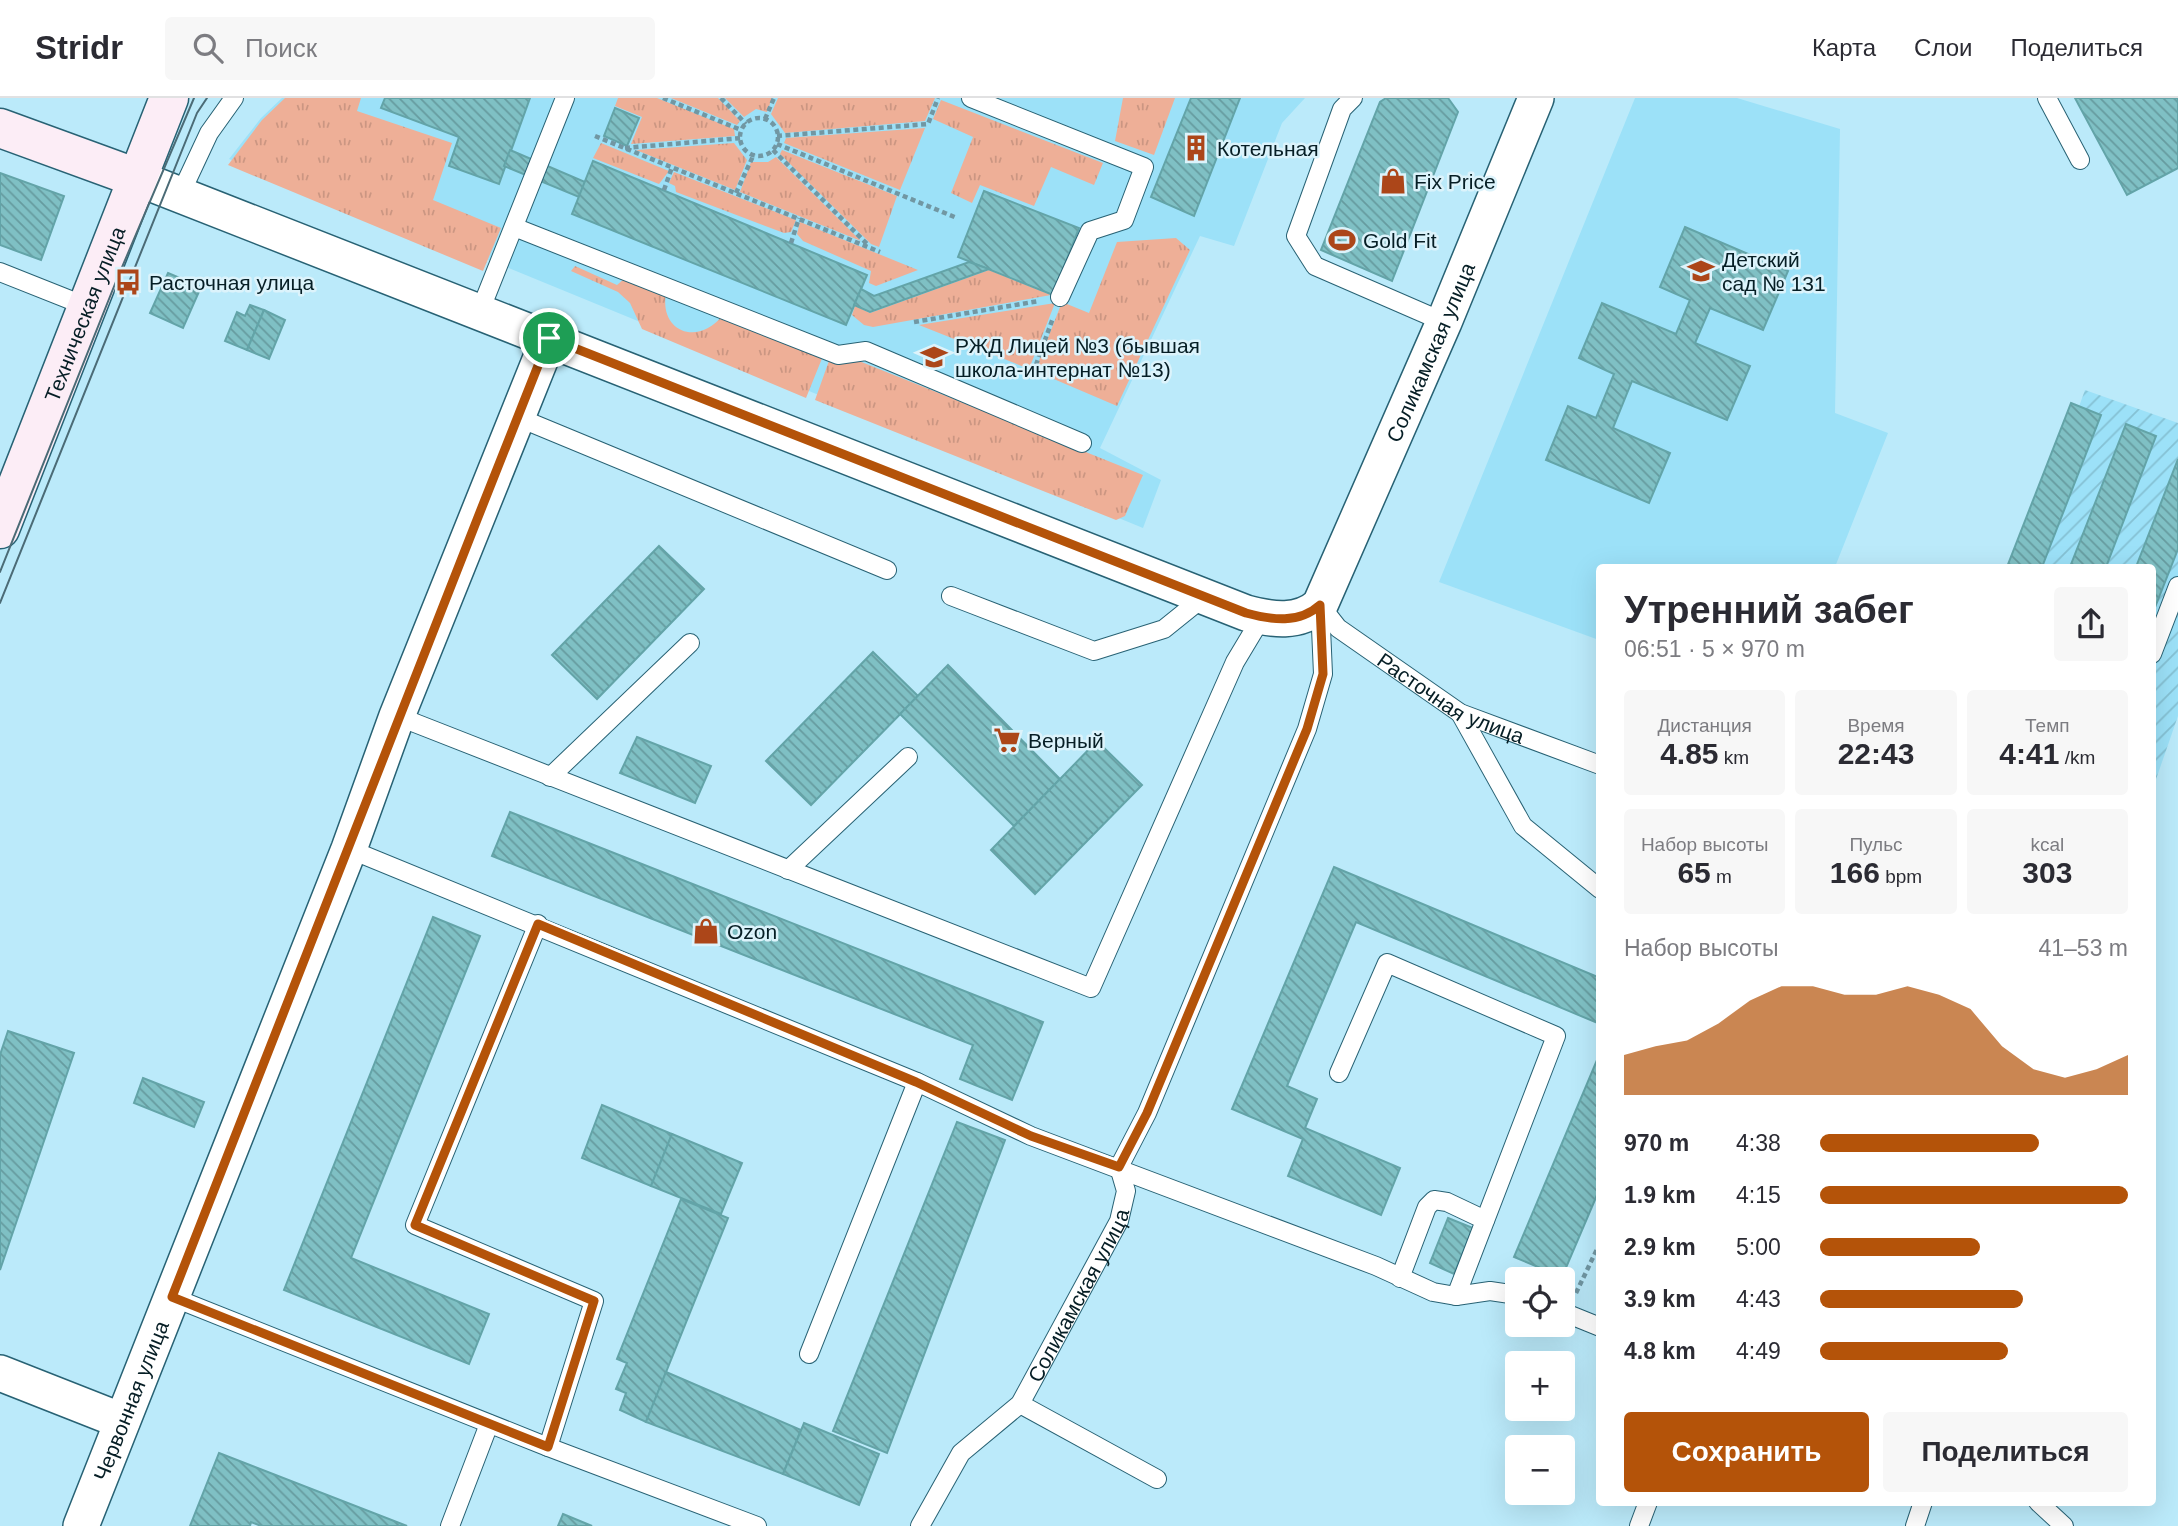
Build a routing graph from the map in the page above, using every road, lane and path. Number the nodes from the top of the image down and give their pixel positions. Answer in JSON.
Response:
{"nodes":[{"id":1,"x":169,"y":98,"type":"edge"},
{"id":2,"x":234,"y":98,"type":"edge"},
{"id":3,"x":565,"y":98,"type":"edge"},
{"id":4,"x":663,"y":98,"type":"edge"},
{"id":5,"x":721,"y":98,"type":"edge"},
{"id":6,"x":774,"y":98,"type":"edge"},
{"id":7,"x":938,"y":98,"type":"edge"},
{"id":8,"x":971,"y":98,"type":"edge"},
{"id":9,"x":1353,"y":98,"type":"edge"},
{"id":10,"x":1536,"y":98,"type":"edge"},
{"id":11,"x":2048,"y":98,"type":"edge"},
{"id":12,"x":765,"y":119,"type":"junction"},
{"id":13,"x":746,"y":124,"type":"junction"},
{"id":14,"x":0,"y":128,"type":"edge"},
{"id":15,"x":741,"y":130,"type":"junction"},
{"id":16,"x":595,"y":136,"type":"dead end"},
{"id":17,"x":778,"y":136,"type":"junction"},
{"id":18,"x":742,"y":138,"type":"junction"},
{"id":19,"x":775,"y":147,"type":"junction"},
{"id":20,"x":624,"y":148,"type":"junction"},
{"id":21,"x":754,"y":154,"type":"junction"},
{"id":22,"x":2080,"y":160,"type":"dead end"},
{"id":23,"x":672,"y":167,"type":"junction"},
{"id":24,"x":137,"y":178,"type":"junction"},
{"id":25,"x":664,"y":190,"type":"dead end"},
{"id":26,"x":736,"y":193,"type":"junction"},
{"id":27,"x":180,"y":195,"type":"junction"},
{"id":28,"x":799,"y":218,"type":"junction"},
{"id":29,"x":957,"y":218,"type":"dead end"},
{"id":30,"x":514,"y":228,"type":"junction"},
{"id":31,"x":791,"y":243,"type":"dead end"},
{"id":32,"x":870,"y":247,"type":"junction"},
{"id":33,"x":880,"y":252,"type":"dead end"},
{"id":34,"x":0,"y":272,"type":"edge"},
{"id":35,"x":1060,"y":297,"type":"junction"},
{"id":36,"x":89,"y":307,"type":"junction"},
{"id":37,"x":480,"y":311,"type":"junction"},
{"id":38,"x":914,"y":322,"type":"dead end"},
{"id":39,"x":1444,"y":322,"type":"junction"},
{"id":40,"x":549,"y":338,"type":"junction"},
{"id":41,"x":1033,"y":373,"type":"dead end"},
{"id":42,"x":517,"y":417,"type":"junction"},
{"id":43,"x":1082,"y":443,"type":"dead end"},
{"id":44,"x":0,"y":529,"type":"edge"},
{"id":45,"x":887,"y":570,"type":"dead end"},
{"id":46,"x":2178,"y":586,"type":"edge"},
{"id":47,"x":951,"y":596,"type":"dead end"},
{"id":48,"x":1205,"y":596,"type":"junction"},
{"id":49,"x":1290,"y":614,"type":"junction"},
{"id":50,"x":690,"y":643,"type":"dead end"},
{"id":51,"x":2156,"y":644,"type":"edge"},
{"id":52,"x":1460,"y":713,"type":"junction"},
{"id":53,"x":397,"y":716,"type":"junction"},
{"id":54,"x":908,"y":757,"type":"dead end"},
{"id":55,"x":1596,"y":764,"type":"edge"},
{"id":56,"x":550,"y":777,"type":"junction"},
{"id":57,"x":349,"y":849,"type":"junction"},
{"id":58,"x":788,"y":870,"type":"junction"},
{"id":59,"x":1596,"y":886,"type":"edge"},
{"id":60,"x":538,"y":924,"type":"junction"},
{"id":61,"x":1339,"y":1073,"type":"dead end"},
{"id":62,"x":916,"y":1082,"type":"junction"},
{"id":63,"x":1119,"y":1167,"type":"junction"},
{"id":64,"x":1485,"y":1220,"type":"junction"},
{"id":65,"x":1596,"y":1251,"type":"edge"},
{"id":66,"x":1400,"y":1278,"type":"junction"},
{"id":67,"x":1575,"y":1291,"type":"edge"},
{"id":68,"x":1505,"y":1293,"type":"edge"},
{"id":69,"x":1456,"y":1296,"type":"junction"},
{"id":70,"x":172,"y":1297,"type":"junction"},
{"id":71,"x":1575,"y":1317,"type":"edge"},
{"id":72,"x":1596,"y":1325,"type":"edge"},
{"id":73,"x":809,"y":1354,"type":"dead end"},
{"id":74,"x":0,"y":1373,"type":"edge"},
{"id":75,"x":1020,"y":1404,"type":"junction"},
{"id":76,"x":122,"y":1421,"type":"junction"},
{"id":77,"x":489,"y":1424,"type":"junction"},
{"id":78,"x":548,"y":1447,"type":"junction"},
{"id":79,"x":1157,"y":1479,"type":"dead end"},
{"id":80,"x":1646,"y":1506,"type":"edge"},
{"id":81,"x":1922,"y":1506,"type":"edge"},
{"id":82,"x":2042,"y":1506,"type":"edge"},
{"id":83,"x":81,"y":1526,"type":"edge"},
{"id":84,"x":450,"y":1526,"type":"edge"},
{"id":85,"x":757,"y":1526,"type":"edge"},
{"id":86,"x":920,"y":1526,"type":"edge"},
{"id":87,"x":1639,"y":1526,"type":"edge"},
{"id":88,"x":1915,"y":1526,"type":"edge"},
{"id":89,"x":2064,"y":1526,"type":"edge"}],
"edges":[{"from":1,"to":24,"type":"street","name":"Техническая улица"},
{"from":2,"to":27,"type":"lane"},
{"from":3,"to":30,"type":"lane"},
{"from":4,"to":15,"type":"path"},
{"from":5,"to":13,"type":"path"},
{"from":6,"to":12,"type":"path"},
{"from":7,"to":17,"type":"path"},
{"from":8,"to":35,"type":"lane"},
{"from":9,"to":39,"type":"lane"},
{"from":10,"to":39,"type":"street","name":"Соликамская улица"},
{"from":11,"to":22,"type":"lane"},
{"from":12,"to":13,"type":"path"},
{"from":12,"to":17,"type":"path"},
{"from":13,"to":15,"type":"path"},
{"from":14,"to":24,"type":"street","name":"Расточная улица"},
{"from":15,"to":18,"type":"path"},
{"from":16,"to":20,"type":"path"},
{"from":17,"to":19,"type":"path"},
{"from":18,"to":20,"type":"path"},
{"from":18,"to":21,"type":"path"},
{"from":19,"to":21,"type":"path"},
{"from":19,"to":29,"type":"path"},
{"from":19,"to":32,"type":"path"},
{"from":20,"to":23,"type":"path"},
{"from":21,"to":26,"type":"path"},
{"from":23,"to":25,"type":"path"},
{"from":23,"to":26,"type":"path"},
{"from":24,"to":27,"type":"street","name":"Расточная улица"},
{"from":24,"to":36,"type":"street","name":"Техническая улица"},
{"from":26,"to":28,"type":"path"},
{"from":27,"to":37,"type":"street","name":"Расточная улица"},
{"from":28,"to":31,"type":"path"},
{"from":28,"to":32,"type":"path"},
{"from":30,"to":37,"type":"lane"},
{"from":30,"to":43,"type":"lane"},
{"from":32,"to":33,"type":"path"},
{"from":34,"to":36,"type":"lane"},
{"from":35,"to":38,"type":"path"},
{"from":35,"to":41,"type":"path"},
{"from":36,"to":44,"type":"street","name":"Техническая улица"},
{"from":37,"to":40,"type":"street","name":"Расточная улица"},
{"from":39,"to":49,"type":"street","name":"Соликамская улица"},
{"from":40,"to":42,"type":"street","name":"Червонная улица"},
{"from":40,"to":48,"type":"street","name":"Расточная улица"},
{"from":42,"to":45,"type":"lane"},
{"from":42,"to":53,"type":"street","name":"Червонная улица"},
{"from":46,"to":51,"type":"lane"},
{"from":47,"to":48,"type":"lane"},
{"from":48,"to":49,"type":"street","name":"Расточная улица"},
{"from":49,"to":52,"type":"lane","name":"Расточная улица"},
{"from":49,"to":58,"type":"lane"},
{"from":49,"to":63,"type":"lane","name":"Соликамская улица"},
{"from":50,"to":56,"type":"lane"},
{"from":52,"to":55,"type":"lane","name":"Расточная улица"},
{"from":52,"to":59,"type":"lane"},
{"from":53,"to":56,"type":"lane"},
{"from":53,"to":57,"type":"street","name":"Червонная улица"},
{"from":54,"to":58,"type":"lane"},
{"from":56,"to":58,"type":"lane"},
{"from":57,"to":60,"type":"lane"},
{"from":57,"to":70,"type":"street","name":"Червонная улица"},
{"from":60,"to":62,"type":"lane"},
{"from":60,"to":78,"type":"lane"},
{"from":61,"to":64,"type":"lane"},
{"from":62,"to":63,"type":"lane"},
{"from":62,"to":73,"type":"lane"},
{"from":63,"to":66,"type":"lane"},
{"from":63,"to":75,"type":"lane","name":"Соликамская улица"},
{"from":64,"to":66,"type":"lane"},
{"from":64,"to":69,"type":"lane"},
{"from":65,"to":67,"type":"path"},
{"from":66,"to":69,"type":"lane"},
{"from":68,"to":69,"type":"lane"},
{"from":70,"to":76,"type":"street","name":"Червонная улица"},
{"from":70,"to":77,"type":"lane"},
{"from":71,"to":72,"type":"lane"},
{"from":74,"to":76,"type":"street"},
{"from":75,"to":79,"type":"lane"},
{"from":75,"to":86,"type":"lane","name":"Соликамская улица"},
{"from":76,"to":83,"type":"street","name":"Червонная улица"},
{"from":77,"to":78,"type":"lane"},
{"from":77,"to":84,"type":"lane"},
{"from":78,"to":85,"type":"lane"},
{"from":80,"to":87,"type":"lane"},
{"from":81,"to":88,"type":"lane"},
{"from":82,"to":89,"type":"lane"}]}
